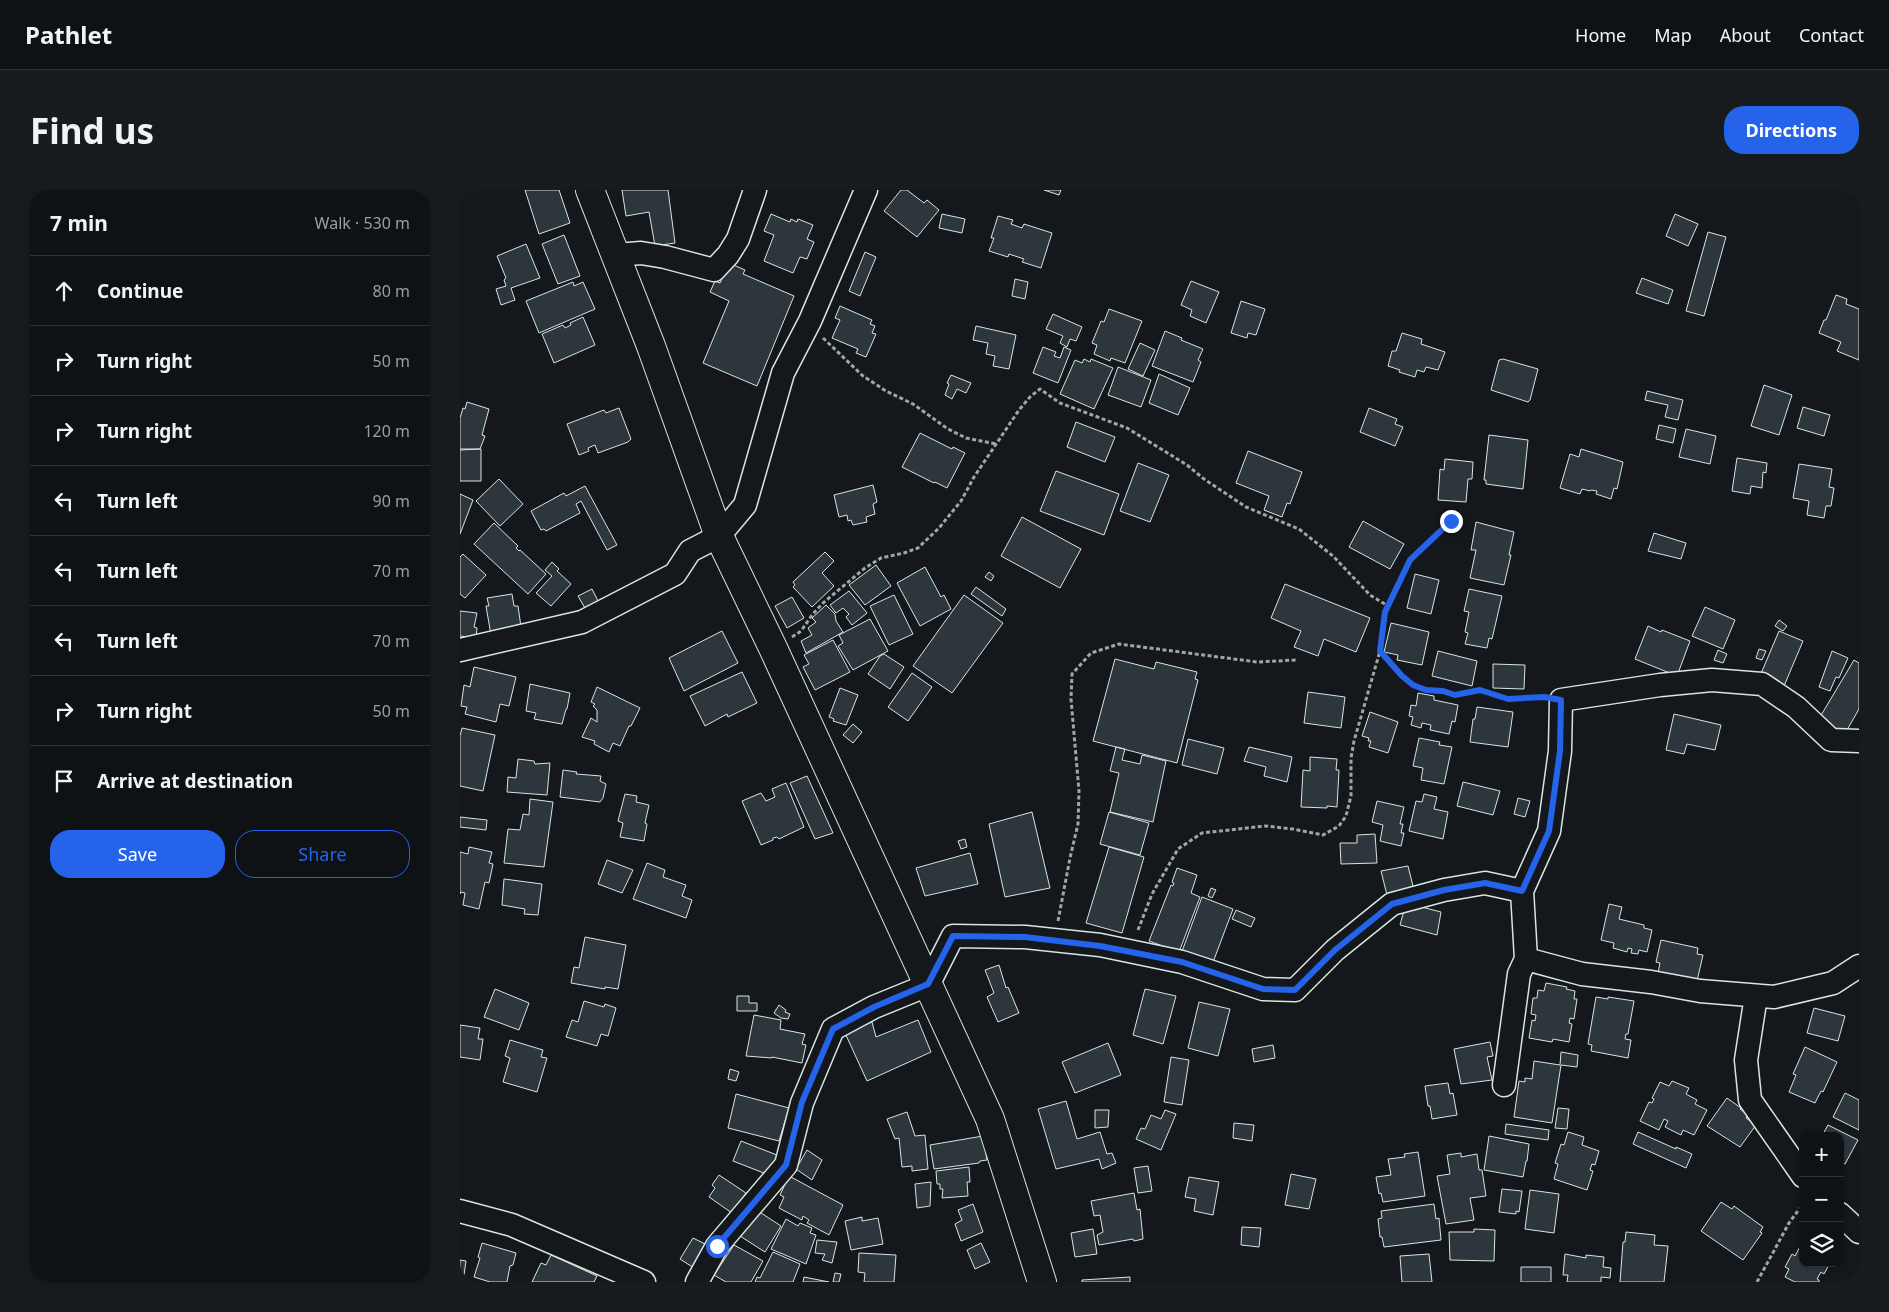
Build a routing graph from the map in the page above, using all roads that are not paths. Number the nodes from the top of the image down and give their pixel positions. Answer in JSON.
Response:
{"nodes":[{"id":1,"x":590,"y":190,"type":"edge"},
{"id":2,"x":755,"y":190,"type":"edge"},
{"id":3,"x":866,"y":190,"type":"edge"},
{"id":4,"x":616,"y":255,"type":"junction"},
{"id":5,"x":719,"y":536,"type":"junction"},
{"id":6,"x":460,"y":650,"type":"edge"},
{"id":7,"x":1859,"y":741,"type":"edge"},
{"id":8,"x":1522,"y":891,"type":"junction"},
{"id":9,"x":953,"y":936,"type":"junction"},
{"id":10,"x":913,"y":952,"type":"junction"},
{"id":11,"x":1526,"y":959,"type":"junction"},
{"id":12,"x":1859,"y":966,"type":"edge"},
{"id":13,"x":928,"y":984,"type":"junction"},
{"id":14,"x":1756,"y":996,"type":"junction"},
{"id":15,"x":1504,"y":1085,"type":"dead end"},
{"id":16,"x":1799,"y":1170,"type":"edge"},
{"id":17,"x":460,"y":1211,"type":"edge"},
{"id":18,"x":1844,"y":1218,"type":"edge"},
{"id":19,"x":1859,"y":1232,"type":"edge"},
{"id":20,"x":644,"y":1282,"type":"edge"},
{"id":21,"x":697,"y":1282,"type":"edge"},
{"id":22,"x":1042,"y":1282,"type":"edge"}],
"edges":[{"from":1,"to":4,"type":"main road"},
{"from":2,"to":4,"type":"street"},
{"from":3,"to":5,"type":"street"},
{"from":4,"to":5,"type":"main road"},
{"from":5,"to":6,"type":"street"},
{"from":5,"to":10,"type":"main road"},
{"from":7,"to":8,"type":"street"},
{"from":8,"to":9,"type":"street"},
{"from":8,"to":11,"type":"street"},
{"from":9,"to":10,"type":"street"},
{"from":9,"to":13,"type":"street"},
{"from":10,"to":13,"type":"main road"},
{"from":11,"to":14,"type":"street"},
{"from":11,"to":15,"type":"street"},
{"from":12,"to":14,"type":"street"},
{"from":13,"to":21,"type":"street"},
{"from":13,"to":22,"type":"main road"},
{"from":14,"to":16,"type":"street"},
{"from":17,"to":20,"type":"street"},
{"from":18,"to":19,"type":"street"}]}
